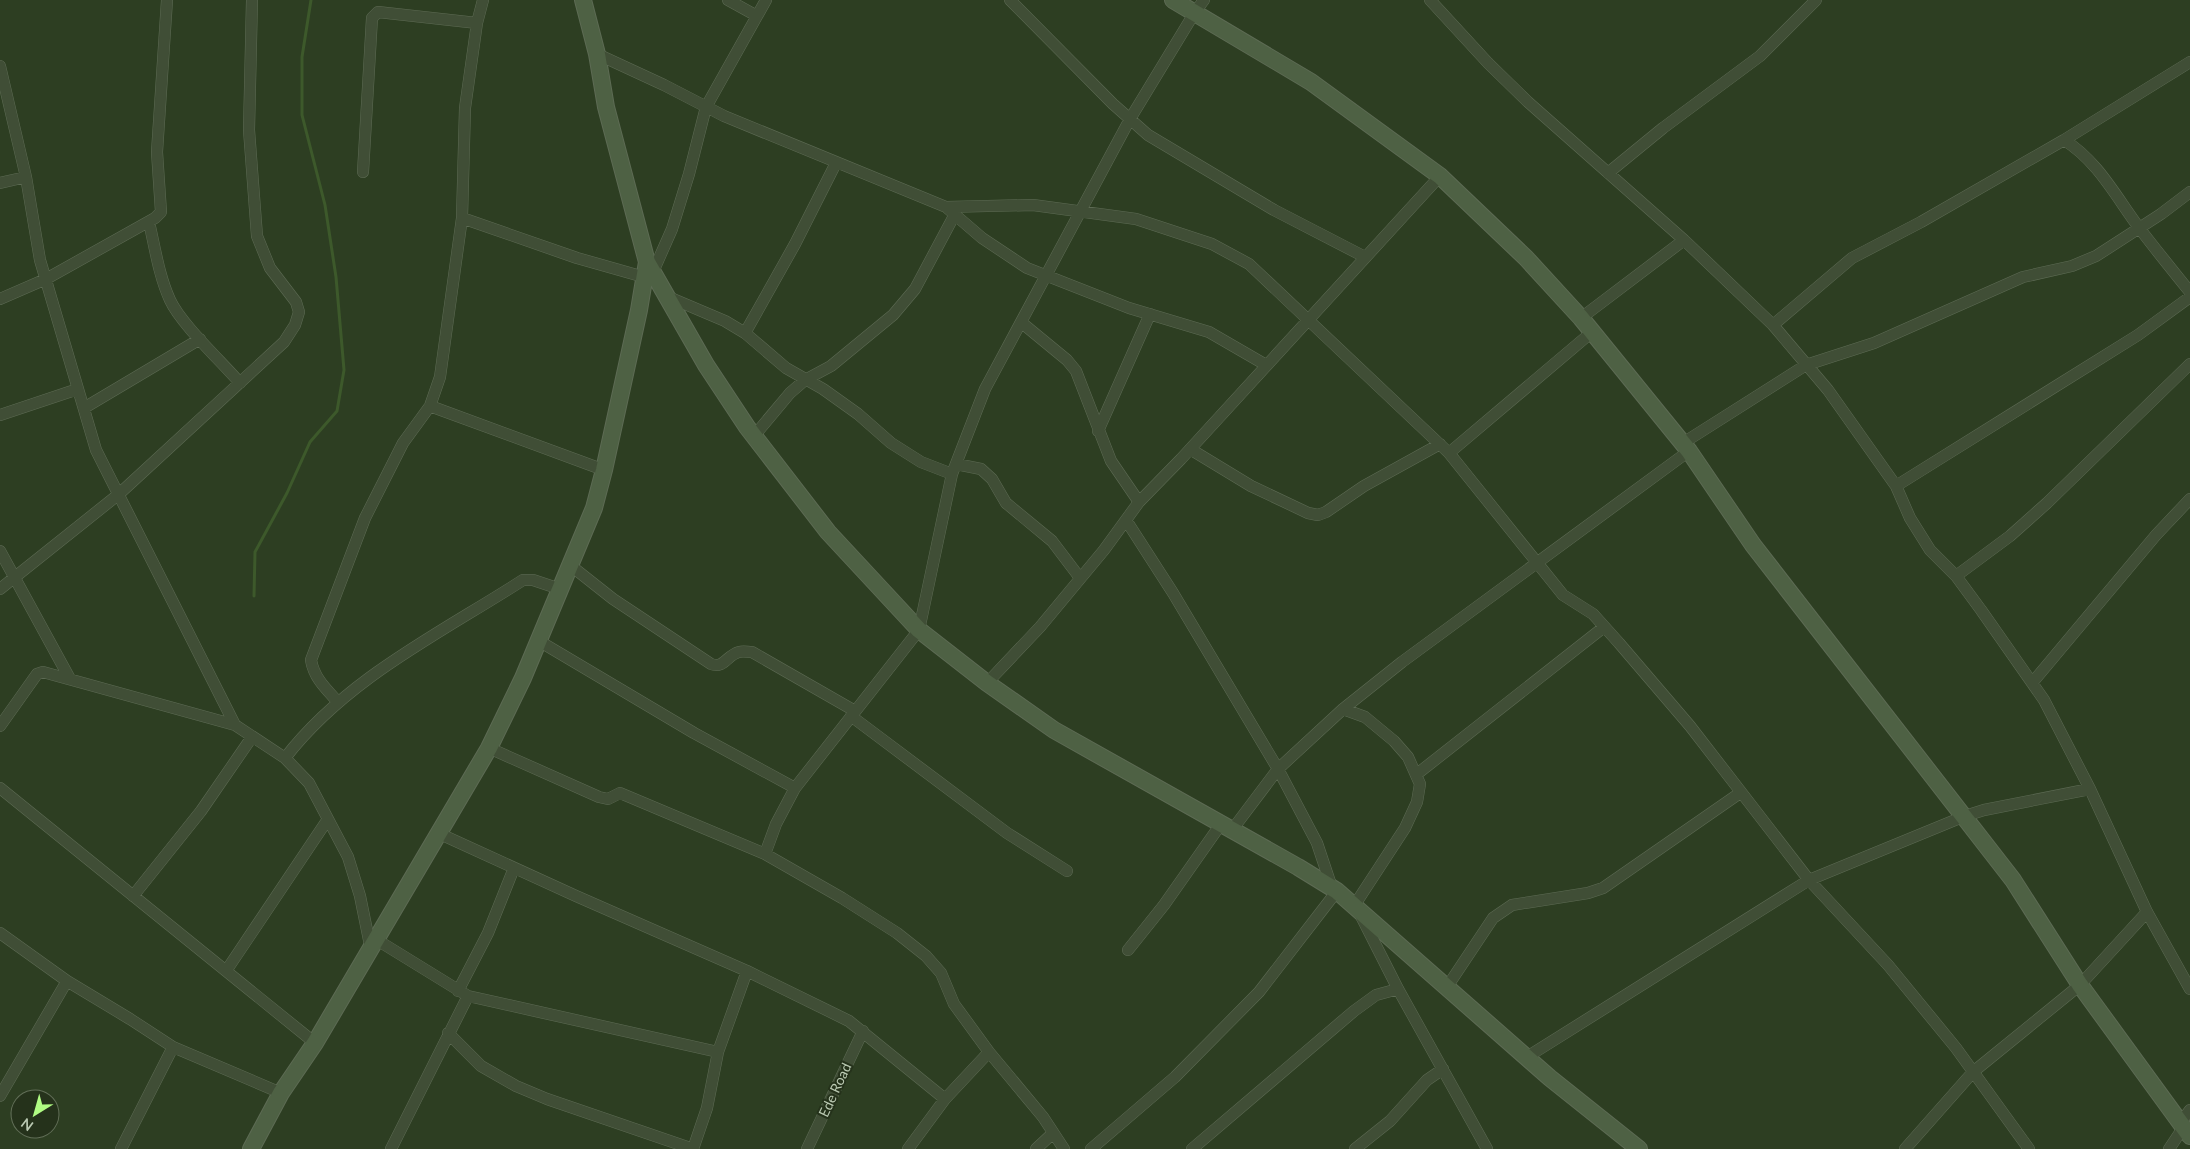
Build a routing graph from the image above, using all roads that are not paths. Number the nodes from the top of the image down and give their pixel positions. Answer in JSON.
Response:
{"nodes":[{"id":1,"x":167,"y":0,"type":"edge"},
{"id":2,"x":252,"y":0,"type":"edge"},
{"id":3,"x":483,"y":0,"type":"edge"},
{"id":4,"x":583,"y":0,"type":"edge"},
{"id":5,"x":728,"y":0,"type":"edge"},
{"id":6,"x":766,"y":0,"type":"edge"},
{"id":7,"x":1010,"y":0,"type":"edge"},
{"id":8,"x":1173,"y":0,"type":"edge"},
{"id":9,"x":1816,"y":0,"type":"edge"},
{"id":10,"x":1432,"y":1,"type":"edge"},
{"id":11,"x":1200,"y":6,"type":"edge"},
{"id":12,"x":757,"y":16,"type":"junction"},
{"id":13,"x":477,"y":23,"type":"junction"},
{"id":14,"x":597,"y":54,"type":"junction"},
{"id":15,"x":2190,"y":62,"type":"edge"},
{"id":16,"x":0,"y":66,"type":"edge"},
{"id":17,"x":706,"y":107,"type":"junction"},
{"id":18,"x":1130,"y":119,"type":"junction"},
{"id":19,"x":2064,"y":140,"type":"junction"},
{"id":20,"x":836,"y":163,"type":"junction"},
{"id":21,"x":363,"y":172,"type":"dead end"},
{"id":22,"x":1608,"y":173,"type":"junction"},
{"id":23,"x":1440,"y":176,"type":"junction"},
{"id":24,"x":26,"y":177,"type":"junction"},
{"id":25,"x":0,"y":183,"type":"edge"},
{"id":26,"x":2190,"y":192,"type":"edge"},
{"id":27,"x":950,"y":210,"type":"junction"},
{"id":28,"x":1081,"y":210,"type":"junction"},
{"id":29,"x":462,"y":218,"type":"junction"},
{"id":30,"x":149,"y":222,"type":"junction"},
{"id":31,"x":2140,"y":228,"type":"junction"},
{"id":32,"x":1684,"y":240,"type":"junction"},
{"id":33,"x":1366,"y":257,"type":"junction"},
{"id":34,"x":648,"y":270,"type":"junction"},
{"id":35,"x":1047,"y":276,"type":"junction"},
{"id":36,"x":46,"y":279,"type":"junction"},
{"id":37,"x":2190,"y":292,"type":"edge"},
{"id":38,"x":666,"y":296,"type":"junction"},
{"id":39,"x":2190,"y":297,"type":"edge"},
{"id":40,"x":0,"y":299,"type":"edge"},
{"id":41,"x":1150,"y":314,"type":"junction"},
{"id":42,"x":1581,"y":318,"type":"junction"},
{"id":43,"x":1307,"y":320,"type":"junction"},
{"id":44,"x":1022,"y":323,"type":"junction"},
{"id":45,"x":1773,"y":325,"type":"junction"},
{"id":46,"x":1592,"y":332,"type":"junction"},
{"id":47,"x":745,"y":333,"type":"junction"},
{"id":48,"x":200,"y":339,"type":"junction"},
{"id":49,"x":2190,"y":364,"type":"edge"},
{"id":50,"x":1806,"y":365,"type":"junction"},
{"id":51,"x":1266,"y":366,"type":"junction"},
{"id":52,"x":805,"y":380,"type":"junction"},
{"id":53,"x":240,"y":382,"type":"junction"},
{"id":54,"x":78,"y":389,"type":"junction"},
{"id":55,"x":430,"y":406,"type":"junction"},
{"id":56,"x":84,"y":408,"type":"junction"},
{"id":57,"x":0,"y":415,"type":"edge"},
{"id":58,"x":1098,"y":431,"type":"junction"},
{"id":59,"x":754,"y":436,"type":"junction"},
{"id":60,"x":1440,"y":444,"type":"junction"},
{"id":61,"x":1686,"y":447,"type":"junction"},
{"id":62,"x":1190,"y":449,"type":"junction"},
{"id":63,"x":1449,"y":453,"type":"junction"},
{"id":64,"x":954,"y":469,"type":"junction"},
{"id":65,"x":604,"y":470,"type":"junction"},
{"id":66,"x":1896,"y":486,"type":"junction"},
{"id":67,"x":118,"y":494,"type":"junction"},
{"id":68,"x":2190,"y":499,"type":"edge"},
{"id":69,"x":1139,"y":502,"type":"junction"},
{"id":70,"x":1126,"y":520,"type":"junction"},
{"id":71,"x":0,"y":551,"type":"edge"},
{"id":72,"x":1537,"y":564,"type":"junction"},
{"id":73,"x":570,"y":565,"type":"junction"},
{"id":74,"x":1956,"y":576,"type":"junction"},
{"id":75,"x":16,"y":577,"type":"junction"},
{"id":76,"x":1080,"y":578,"type":"junction"},
{"id":77,"x":0,"y":589,"type":"edge"},
{"id":78,"x":560,"y":589,"type":"junction"},
{"id":79,"x":1604,"y":627,"type":"junction"},
{"id":80,"x":919,"y":630,"type":"junction"},
{"id":81,"x":539,"y":641,"type":"junction"},
{"id":82,"x":70,"y":679,"type":"junction"},
{"id":83,"x":987,"y":683,"type":"junction"},
{"id":84,"x":2032,"y":683,"type":"junction"},
{"id":85,"x":338,"y":702,"type":"junction"},
{"id":86,"x":1343,"y":709,"type":"junction"},
{"id":87,"x":853,"y":714,"type":"junction"},
{"id":88,"x":235,"y":725,"type":"junction"},
{"id":89,"x":0,"y":726,"type":"edge"},
{"id":90,"x":252,"y":737,"type":"junction"},
{"id":91,"x":489,"y":748,"type":"junction"},
{"id":92,"x":285,"y":758,"type":"junction"},
{"id":93,"x":1278,"y":769,"type":"junction"},
{"id":94,"x":1417,"y":774,"type":"junction"},
{"id":95,"x":0,"y":788,"type":"edge"},
{"id":96,"x":795,"y":788,"type":"junction"},
{"id":97,"x":2090,"y":789,"type":"junction"},
{"id":98,"x":1740,"y":793,"type":"junction"},
{"id":99,"x":1965,"y":816,"type":"junction"},
{"id":100,"x":328,"y":819,"type":"junction"},
{"id":101,"x":1227,"y":827,"type":"junction"},
{"id":102,"x":438,"y":833,"type":"junction"},
{"id":103,"x":765,"y":854,"type":"junction"},
{"id":104,"x":514,"y":868,"type":"junction"},
{"id":105,"x":1067,"y":871,"type":"dead end"},
{"id":106,"x":1809,"y":880,"type":"junction"},
{"id":107,"x":1334,"y":890,"type":"junction"},
{"id":108,"x":133,"y":896,"type":"junction"},
{"id":109,"x":1356,"y":908,"type":"junction"},
{"id":110,"x":2147,"y":912,"type":"junction"},
{"id":111,"x":0,"y":933,"type":"edge"},
{"id":112,"x":374,"y":945,"type":"junction"},
{"id":113,"x":1128,"y":950,"type":"dead end"},
{"id":114,"x":226,"y":971,"type":"junction"},
{"id":115,"x":747,"y":971,"type":"junction"},
{"id":116,"x":67,"y":982,"type":"junction"},
{"id":117,"x":2080,"y":985,"type":"junction"},
{"id":118,"x":1447,"y":987,"type":"junction"},
{"id":119,"x":1398,"y":989,"type":"junction"},
{"id":120,"x":2190,"y":990,"type":"edge"},
{"id":121,"x":463,"y":994,"type":"junction"},
{"id":122,"x":863,"y":1032,"type":"junction"},
{"id":123,"x":448,"y":1034,"type":"junction"},
{"id":124,"x":315,"y":1043,"type":"junction"},
{"id":125,"x":173,"y":1047,"type":"junction"},
{"id":126,"x":718,"y":1052,"type":"junction"},
{"id":127,"x":989,"y":1052,"type":"junction"},
{"id":128,"x":1527,"y":1057,"type":"junction"},
{"id":129,"x":1443,"y":1069,"type":"junction"},
{"id":130,"x":1973,"y":1072,"type":"junction"},
{"id":131,"x":281,"y":1093,"type":"junction"},
{"id":132,"x":0,"y":1096,"type":"edge"},
{"id":133,"x":945,"y":1099,"type":"junction"},
{"id":134,"x":2186,"y":1124,"type":"edge"},
{"id":135,"x":1052,"y":1134,"type":"junction"},
{"id":136,"x":2024,"y":1147,"type":"edge"},
{"id":137,"x":122,"y":1149,"type":"edge"},
{"id":138,"x":251,"y":1149,"type":"edge"},
{"id":139,"x":391,"y":1149,"type":"edge"},
{"id":140,"x":693,"y":1149,"type":"edge"},
{"id":141,"x":807,"y":1149,"type":"edge"},
{"id":142,"x":908,"y":1149,"type":"edge"},
{"id":143,"x":1036,"y":1149,"type":"edge"},
{"id":144,"x":1064,"y":1149,"type":"edge"},
{"id":145,"x":1091,"y":1149,"type":"edge"},
{"id":146,"x":1192,"y":1149,"type":"edge"},
{"id":147,"x":1355,"y":1149,"type":"edge"},
{"id":148,"x":1487,"y":1149,"type":"edge"},
{"id":149,"x":1639,"y":1149,"type":"edge"},
{"id":150,"x":1905,"y":1149,"type":"edge"},
{"id":151,"x":2169,"y":1149,"type":"edge"}],
"edges":[{"from":1,"to":30,"type":"street"},
{"from":2,"to":53,"type":"street"},
{"from":3,"to":13,"type":"street"},
{"from":4,"to":14,"type":"street"},
{"from":5,"to":12,"type":"street"},
{"from":6,"to":12,"type":"street"},
{"from":7,"to":18,"type":"street"},
{"from":8,"to":11,"type":"street"},
{"from":9,"to":22,"type":"street"},
{"from":10,"to":22,"type":"street"},
{"from":11,"to":18,"type":"street"},
{"from":11,"to":23,"type":"street"},
{"from":12,"to":17,"type":"street"},
{"from":13,"to":21,"type":"street"},
{"from":13,"to":29,"type":"street"},
{"from":14,"to":17,"type":"street"},
{"from":14,"to":34,"type":"street"},
{"from":15,"to":19,"type":"street"},
{"from":16,"to":24,"type":"street"},
{"from":17,"to":20,"type":"street"},
{"from":17,"to":34,"type":"street"},
{"from":18,"to":28,"type":"street"},
{"from":18,"to":33,"type":"street"},
{"from":19,"to":31,"type":"street"},
{"from":19,"to":45,"type":"street"},
{"from":20,"to":27,"type":"street"},
{"from":20,"to":47,"type":"street"},
{"from":22,"to":32,"type":"street"},
{"from":23,"to":33,"type":"street"},
{"from":23,"to":42,"type":"street"},
{"from":24,"to":25,"type":"street"},
{"from":24,"to":36,"type":"street"},
{"from":26,"to":31,"type":"street"},
{"from":27,"to":28,"type":"street"},
{"from":27,"to":35,"type":"street"},
{"from":27,"to":52,"type":"street"},
{"from":28,"to":35,"type":"street"},
{"from":28,"to":43,"type":"street"},
{"from":29,"to":34,"type":"street"},
{"from":29,"to":55,"type":"street"},
{"from":30,"to":36,"type":"street"},
{"from":30,"to":48,"type":"street"},
{"from":31,"to":37,"type":"street"},
{"from":31,"to":50,"type":"street"},
{"from":32,"to":42,"type":"street"},
{"from":32,"to":45,"type":"street"},
{"from":33,"to":43,"type":"street"},
{"from":34,"to":38,"type":"street"},
{"from":34,"to":65,"type":"street"},
{"from":35,"to":41,"type":"street"},
{"from":35,"to":44,"type":"street"},
{"from":36,"to":40,"type":"street"},
{"from":36,"to":54,"type":"street"},
{"from":38,"to":47,"type":"street"},
{"from":38,"to":59,"type":"street"},
{"from":39,"to":66,"type":"street"},
{"from":41,"to":51,"type":"street"},
{"from":41,"to":58,"type":"street"},
{"from":42,"to":46,"type":"street"},
{"from":43,"to":51,"type":"street"},
{"from":43,"to":60,"type":"street"},
{"from":44,"to":58,"type":"street"},
{"from":44,"to":64,"type":"street"},
{"from":45,"to":50,"type":"street"},
{"from":46,"to":61,"type":"street"},
{"from":46,"to":63,"type":"street"},
{"from":47,"to":52,"type":"street"},
{"from":48,"to":53,"type":"street"},
{"from":48,"to":56,"type":"street"},
{"from":49,"to":74,"type":"street"},
{"from":50,"to":61,"type":"street"},
{"from":50,"to":66,"type":"street"},
{"from":51,"to":62,"type":"street"},
{"from":52,"to":59,"type":"street"},
{"from":52,"to":64,"type":"street"},
{"from":53,"to":67,"type":"street"},
{"from":54,"to":56,"type":"street"},
{"from":54,"to":57,"type":"street"},
{"from":55,"to":65,"type":"street"},
{"from":55,"to":85,"type":"street"},
{"from":56,"to":67,"type":"street"},
{"from":58,"to":69,"type":"street"},
{"from":59,"to":80,"type":"street"},
{"from":60,"to":62,"type":"street"},
{"from":60,"to":63,"type":"street"},
{"from":61,"to":72,"type":"street"},
{"from":61,"to":99,"type":"street"},
{"from":62,"to":69,"type":"street"},
{"from":63,"to":72,"type":"street"},
{"from":64,"to":76,"type":"street"},
{"from":64,"to":80,"type":"street"},
{"from":65,"to":73,"type":"street"},
{"from":66,"to":74,"type":"street"},
{"from":67,"to":75,"type":"street"},
{"from":67,"to":88,"type":"street"},
{"from":68,"to":84,"type":"street"},
{"from":69,"to":70,"type":"street"},
{"from":70,"to":76,"type":"street"},
{"from":70,"to":93,"type":"street"},
{"from":71,"to":75,"type":"street"},
{"from":72,"to":79,"type":"street"},
{"from":72,"to":86,"type":"street"},
{"from":73,"to":78,"type":"street"},
{"from":73,"to":87,"type":"street"},
{"from":74,"to":84,"type":"street"},
{"from":75,"to":77,"type":"street"},
{"from":75,"to":82,"type":"street"},
{"from":76,"to":83,"type":"street"},
{"from":78,"to":81,"type":"street"},
{"from":78,"to":85,"type":"street"},
{"from":79,"to":94,"type":"street"},
{"from":79,"to":98,"type":"street"},
{"from":80,"to":83,"type":"street"},
{"from":80,"to":87,"type":"street"},
{"from":81,"to":91,"type":"street"},
{"from":81,"to":96,"type":"street"},
{"from":82,"to":88,"type":"street"},
{"from":82,"to":89,"type":"street"},
{"from":83,"to":101,"type":"street"},
{"from":84,"to":97,"type":"street"},
{"from":85,"to":92,"type":"street"},
{"from":86,"to":93,"type":"street"},
{"from":86,"to":94,"type":"street"},
{"from":87,"to":96,"type":"street"},
{"from":87,"to":105,"type":"street"},
{"from":88,"to":90,"type":"street"},
{"from":90,"to":92,"type":"street"},
{"from":90,"to":108,"type":"street"},
{"from":91,"to":102,"type":"street"},
{"from":91,"to":103,"type":"street"},
{"from":92,"to":100,"type":"street"},
{"from":93,"to":101,"type":"street"},
{"from":93,"to":107,"type":"street"},
{"from":94,"to":109,"type":"street"},
{"from":95,"to":108,"type":"street"},
{"from":96,"to":103,"type":"street"},
{"from":97,"to":99,"type":"street"},
{"from":97,"to":110,"type":"street"},
{"from":98,"to":106,"type":"street"},
{"from":98,"to":118,"type":"street"},
{"from":99,"to":106,"type":"street"},
{"from":99,"to":117,"type":"street"},
{"from":100,"to":112,"type":"street"},
{"from":100,"to":114,"type":"street"},
{"from":101,"to":107,"type":"street"},
{"from":101,"to":113,"type":"street"},
{"from":102,"to":104,"type":"street"},
{"from":102,"to":112,"type":"street"},
{"from":103,"to":127,"type":"street"},
{"from":104,"to":115,"type":"street"},
{"from":104,"to":121,"type":"street"},
{"from":106,"to":128,"type":"street"},
{"from":106,"to":130,"type":"street"},
{"from":107,"to":109,"type":"street"},
{"from":107,"to":145,"type":"street"},
{"from":108,"to":114,"type":"street"},
{"from":109,"to":118,"type":"street"},
{"from":109,"to":119,"type":"street"},
{"from":110,"to":117,"type":"street"},
{"from":110,"to":120,"type":"street"},
{"from":111,"to":116,"type":"street"},
{"from":112,"to":121,"type":"street"},
{"from":112,"to":124,"type":"street"},
{"from":114,"to":124,"type":"street"},
{"from":115,"to":122,"type":"street"},
{"from":115,"to":126,"type":"street"},
{"from":116,"to":125,"type":"street"},
{"from":116,"to":132,"type":"street"},
{"from":117,"to":130,"type":"street"},
{"from":117,"to":134,"type":"street"},
{"from":118,"to":128,"type":"street"},
{"from":119,"to":129,"type":"street"},
{"from":119,"to":146,"type":"street"},
{"from":121,"to":123,"type":"street"},
{"from":121,"to":126,"type":"street"},
{"from":122,"to":133,"type":"street"},
{"from":122,"to":141,"type":"street","name":"Ede Road"},
{"from":123,"to":139,"type":"street"},
{"from":123,"to":140,"type":"street"},
{"from":124,"to":131,"type":"street"},
{"from":125,"to":131,"type":"street"},
{"from":125,"to":137,"type":"street"},
{"from":126,"to":140,"type":"street"},
{"from":127,"to":133,"type":"street"},
{"from":127,"to":135,"type":"street"},
{"from":128,"to":149,"type":"street"},
{"from":129,"to":147,"type":"street"},
{"from":129,"to":148,"type":"street"},
{"from":130,"to":136,"type":"street"},
{"from":130,"to":150,"type":"street"},
{"from":131,"to":138,"type":"street"},
{"from":133,"to":142,"type":"street"},
{"from":134,"to":151,"type":"street"},
{"from":135,"to":143,"type":"street"},
{"from":135,"to":144,"type":"street"}]}
